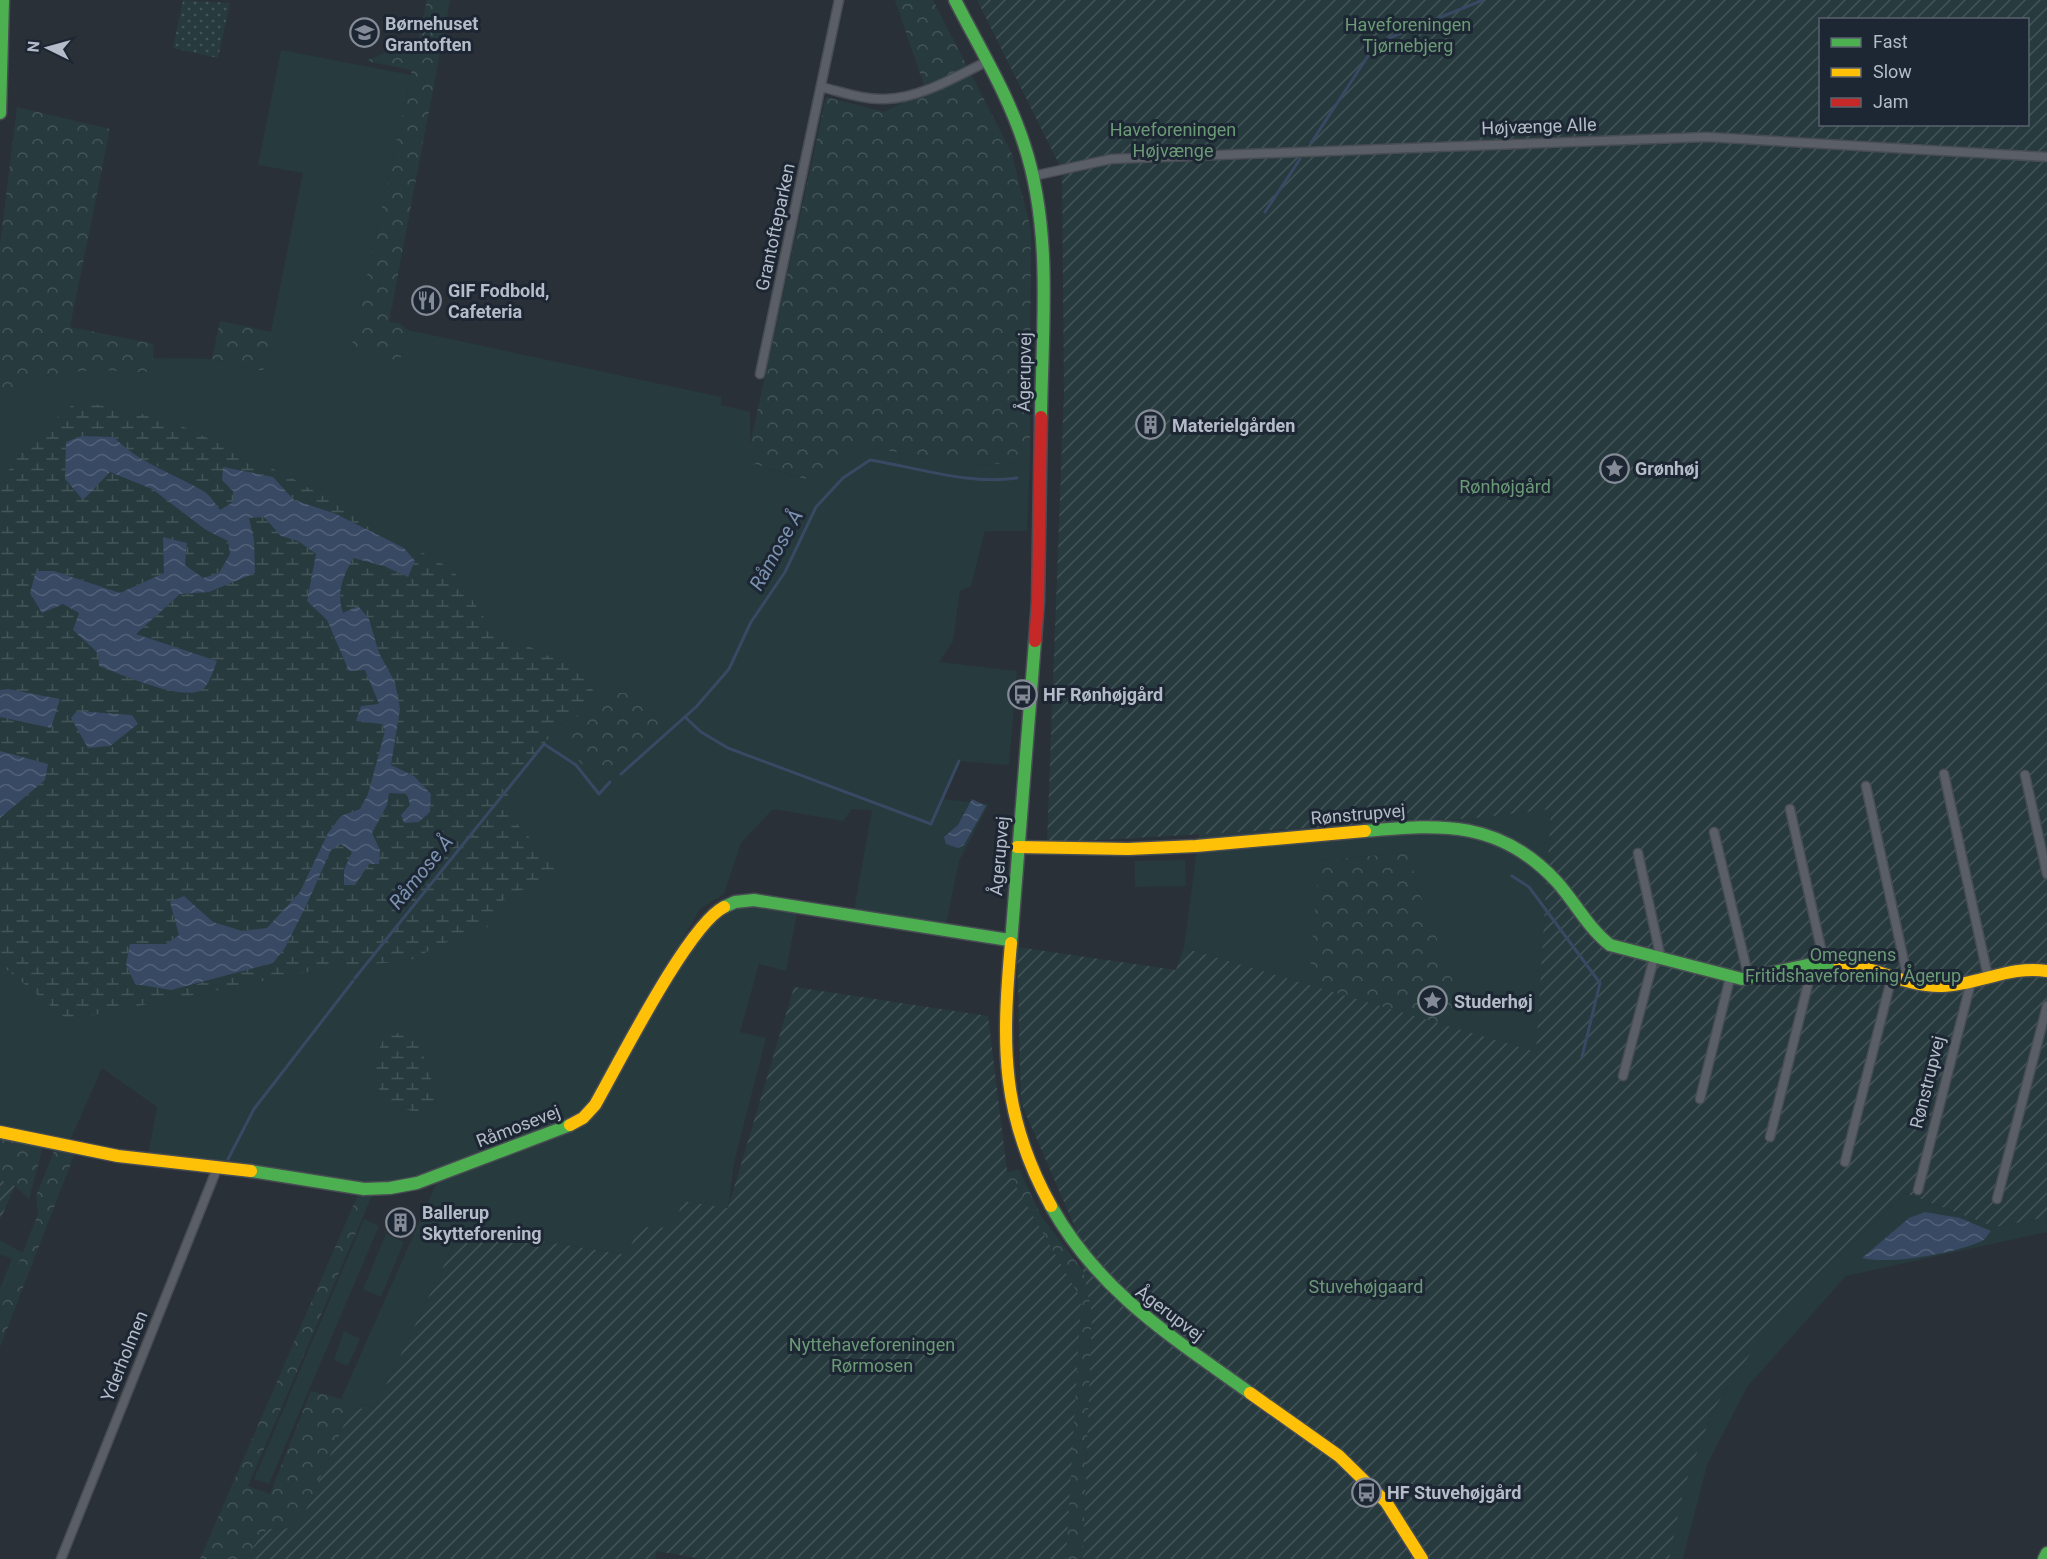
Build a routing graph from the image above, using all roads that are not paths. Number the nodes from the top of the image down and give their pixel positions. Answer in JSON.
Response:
{"nodes":[{"id":1,"x":3,"y":0,"type":"edge"},
{"id":2,"x":839,"y":0,"type":"edge"},
{"id":3,"x":955,"y":0,"type":"edge"},
{"id":4,"x":986,"y":62,"type":"junction"},
{"id":5,"x":821,"y":87,"type":"junction"},
{"id":6,"x":0,"y":113,"type":"edge"},
{"id":7,"x":2047,"y":157,"type":"edge"},
{"id":8,"x":1033,"y":176,"type":"junction"},
{"id":9,"x":760,"y":375,"type":"dead end"},
{"id":10,"x":1944,"y":774,"type":"dead end"},
{"id":11,"x":2025,"y":775,"type":"dead end"},
{"id":12,"x":1866,"y":786,"type":"dead end"},
{"id":13,"x":1790,"y":808,"type":"dead end"},
{"id":14,"x":1714,"y":832,"type":"dead end"},
{"id":15,"x":1017,"y":847,"type":"junction"},
{"id":16,"x":1638,"y":853,"type":"dead end"},
{"id":17,"x":2047,"y":874,"type":"edge"},
{"id":18,"x":1009,"y":940,"type":"junction"},
{"id":19,"x":1658,"y":958,"type":"junction"},
{"id":20,"x":1819,"y":963,"type":"junction"},
{"id":21,"x":2047,"y":971,"type":"edge"},
{"id":22,"x":1892,"y":976,"type":"junction"},
{"id":23,"x":1988,"y":977,"type":"junction"},
{"id":24,"x":1730,"y":978,"type":"junction"},
{"id":25,"x":1749,"y":979,"type":"junction"},
{"id":26,"x":1908,"y":980,"type":"junction"},
{"id":27,"x":1971,"y":982,"type":"junction"},
{"id":28,"x":2047,"y":1006,"type":"edge"},
{"id":29,"x":1623,"y":1076,"type":"dead end"},
{"id":30,"x":1700,"y":1099,"type":"dead end"},
{"id":31,"x":0,"y":1132,"type":"edge"},
{"id":32,"x":1770,"y":1137,"type":"dead end"},
{"id":33,"x":1845,"y":1162,"type":"dead end"},
{"id":34,"x":218,"y":1166,"type":"junction"},
{"id":35,"x":1918,"y":1190,"type":"dead end"},
{"id":36,"x":1997,"y":1199,"type":"dead end"},
{"id":37,"x":2047,"y":1553,"type":"edge"},
{"id":38,"x":61,"y":1559,"type":"edge"},
{"id":39,"x":1422,"y":1559,"type":"edge"},
{"id":40,"x":2044,"y":1559,"type":"edge"}],
"edges":[{"from":1,"to":6,"type":"main road"},
{"from":2,"to":5,"type":"street","name":"Grantofteparken"},
{"from":3,"to":4,"type":"main road","name":"Ågerupvej"},
{"from":4,"to":5,"type":"street"},
{"from":4,"to":8,"type":"main road","name":"Ågerupvej"},
{"from":5,"to":9,"type":"street","name":"Grantofteparken"},
{"from":7,"to":8,"type":"street","name":"Højvænge Alle"},
{"from":8,"to":15,"type":"main road","name":"Ågerupvej"},
{"from":10,"to":23,"type":"street"},
{"from":11,"to":17,"type":"street"},
{"from":12,"to":26,"type":"street"},
{"from":13,"to":20,"type":"street"},
{"from":14,"to":25,"type":"street"},
{"from":15,"to":18,"type":"main road","name":"Ågerupvej"},
{"from":15,"to":19,"type":"main road","name":"Rønstrupvej"},
{"from":16,"to":19,"type":"street"},
{"from":18,"to":34,"type":"main road","name":"Råmosevej"},
{"from":18,"to":39,"type":"main road","name":"Ågerupvej"},
{"from":19,"to":24,"type":"main road","name":"Rønstrupvej"},
{"from":19,"to":29,"type":"street"},
{"from":20,"to":22,"type":"main road","name":"Rønstrupvej"},
{"from":20,"to":25,"type":"main road","name":"Rønstrupvej"},
{"from":20,"to":32,"type":"street"},
{"from":21,"to":23,"type":"main road","name":"Rønstrupvej"},
{"from":22,"to":26,"type":"main road","name":"Rønstrupvej"},
{"from":22,"to":33,"type":"street"},
{"from":23,"to":27,"type":"main road","name":"Rønstrupvej"},
{"from":24,"to":25,"type":"main road","name":"Rønstrupvej"},
{"from":24,"to":30,"type":"street"},
{"from":26,"to":27,"type":"main road","name":"Rønstrupvej"},
{"from":27,"to":35,"type":"street","name":"Rønstrupvej"},
{"from":28,"to":36,"type":"street"},
{"from":31,"to":34,"type":"main road","name":"Råmosevej"},
{"from":34,"to":38,"type":"street","name":"Yderholmen"},
{"from":37,"to":40,"type":"main road"}]}
